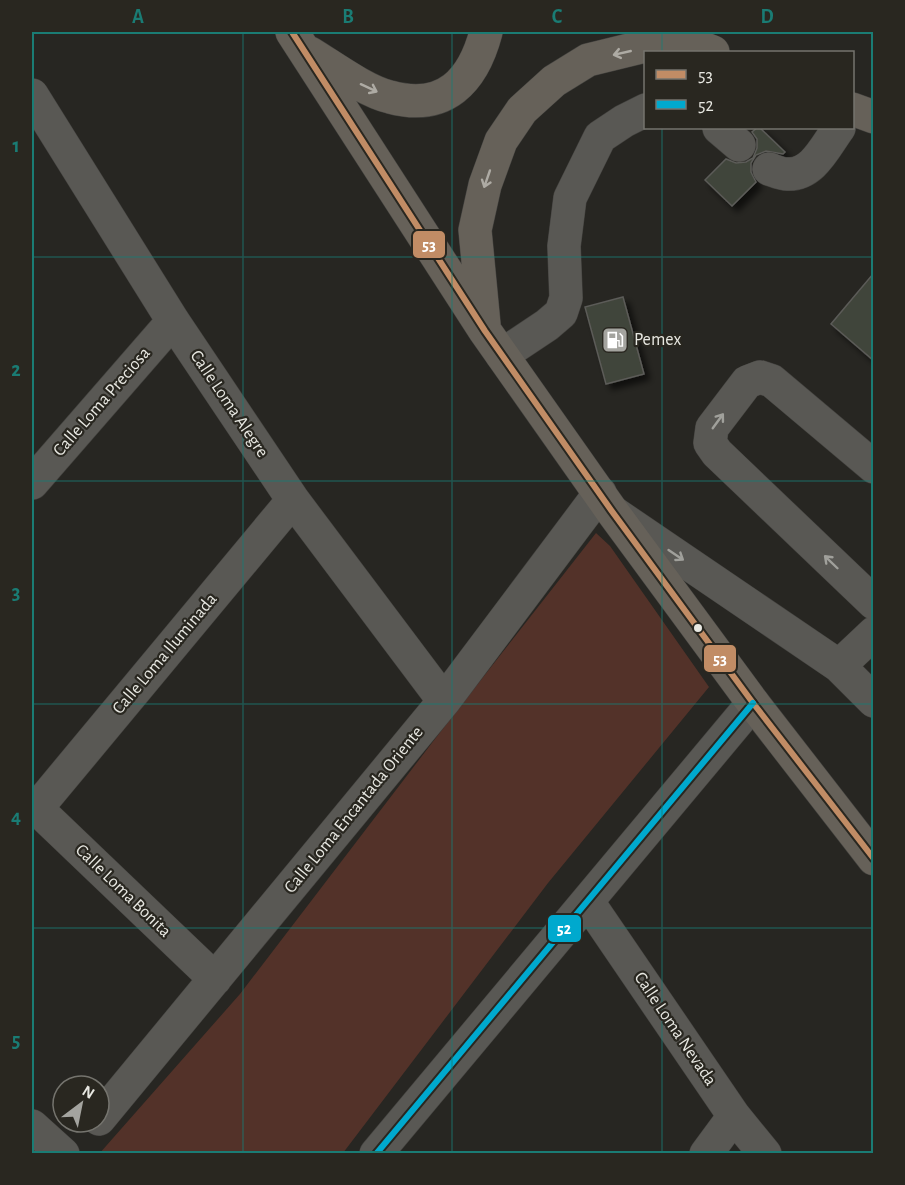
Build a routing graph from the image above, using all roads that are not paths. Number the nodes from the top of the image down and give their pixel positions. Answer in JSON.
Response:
{"nodes":[{"id":1,"x":486,"y":32,"type":"edge"},
{"id":2,"x":670,"y":35,"type":"edge"},
{"id":3,"x":296,"y":39,"type":"edge"},
{"id":4,"x":710,"y":51,"type":"edge"},
{"id":5,"x":32,"y":95,"type":"edge"},
{"id":6,"x":854,"y":110,"type":"edge"},
{"id":7,"x":644,"y":111,"type":"edge"},
{"id":8,"x":873,"y":117,"type":"edge"},
{"id":9,"x":838,"y":129,"type":"edge"},
{"id":10,"x":769,"y":168,"type":"dead end"},
{"id":11,"x":173,"y":321,"type":"junction"},
{"id":12,"x":494,"y":343,"type":"junction"},
{"id":13,"x":873,"y":467,"type":"edge"},
{"id":14,"x":33,"y":478,"type":"edge"},
{"id":15,"x":293,"y":500,"type":"junction"},
{"id":16,"x":605,"y":502,"type":"junction"},
{"id":17,"x":873,"y":603,"type":"edge"},
{"id":18,"x":873,"y":633,"type":"edge"},
{"id":19,"x":839,"y":666,"type":"junction"},
{"id":20,"x":444,"y":701,"type":"junction"},
{"id":21,"x":873,"y":701,"type":"edge"},
{"id":22,"x":753,"y":703,"type":"junction"},
{"id":23,"x":34,"y":806,"type":"edge"},
{"id":24,"x":873,"y":859,"type":"edge"},
{"id":25,"x":588,"y":902,"type":"junction"},
{"id":26,"x":215,"y":979,"type":"junction"},
{"id":27,"x":111,"y":1104,"type":"edge"},
{"id":28,"x":734,"y":1116,"type":"junction"},
{"id":29,"x":32,"y":1126,"type":"edge"},
{"id":30,"x":86,"y":1134,"type":"edge"},
{"id":31,"x":63,"y":1154,"type":"edge"},
{"id":32,"x":70,"y":1154,"type":"edge"},
{"id":33,"x":376,"y":1154,"type":"edge"},
{"id":34,"x":706,"y":1154,"type":"edge"},
{"id":35,"x":765,"y":1154,"type":"edge"}],
"edges":[{"from":3,"to":1,"type":"main road","one_way":true},
{"from":2,"to":4,"type":"main road"},
{"from":2,"to":12,"type":"main road","one_way":true},
{"from":3,"to":12,"type":"main road"},
{"from":5,"to":11,"type":"street","name":"Calle Loma Alegre"},
{"from":6,"to":8,"type":"main road"},
{"from":7,"to":12,"type":"street"},
{"from":9,"to":10,"type":"street"},
{"from":11,"to":14,"type":"street","name":"Calle Loma Preciosa"},
{"from":11,"to":15,"type":"street","name":"Calle Loma Alegre"},
{"from":12,"to":16,"type":"main road"},
{"from":17,"to":13,"type":"street","one_way":true},
{"from":15,"to":20,"type":"street","name":"Calle Loma Alegre"},
{"from":15,"to":23,"type":"street","name":"Calle Loma Iluminada"},
{"from":16,"to":19,"type":"street","one_way":true},
{"from":16,"to":20,"type":"street","name":"Calle Loma Encantada Oriente"},
{"from":16,"to":22,"type":"main road"},
{"from":18,"to":19,"type":"street"},
{"from":19,"to":21,"type":"street"},
{"from":20,"to":26,"type":"street","name":"Calle Loma Encantada Oriente"},
{"from":22,"to":24,"type":"main road"},
{"from":22,"to":25,"type":"street"},
{"from":23,"to":26,"type":"street","name":"Calle Loma Bonita"},
{"from":25,"to":28,"type":"street","name":"Calle Loma Nevada"},
{"from":25,"to":33,"type":"street"},
{"from":26,"to":27,"type":"street","name":"Calle Loma Encantada Oriente"},
{"from":28,"to":34,"type":"street"},
{"from":28,"to":35,"type":"street","name":"Calle Loma Nevada"},
{"from":29,"to":31,"type":"street"},
{"from":30,"to":32,"type":"street","name":"Calle Loma Encantada Oriente"}]}
